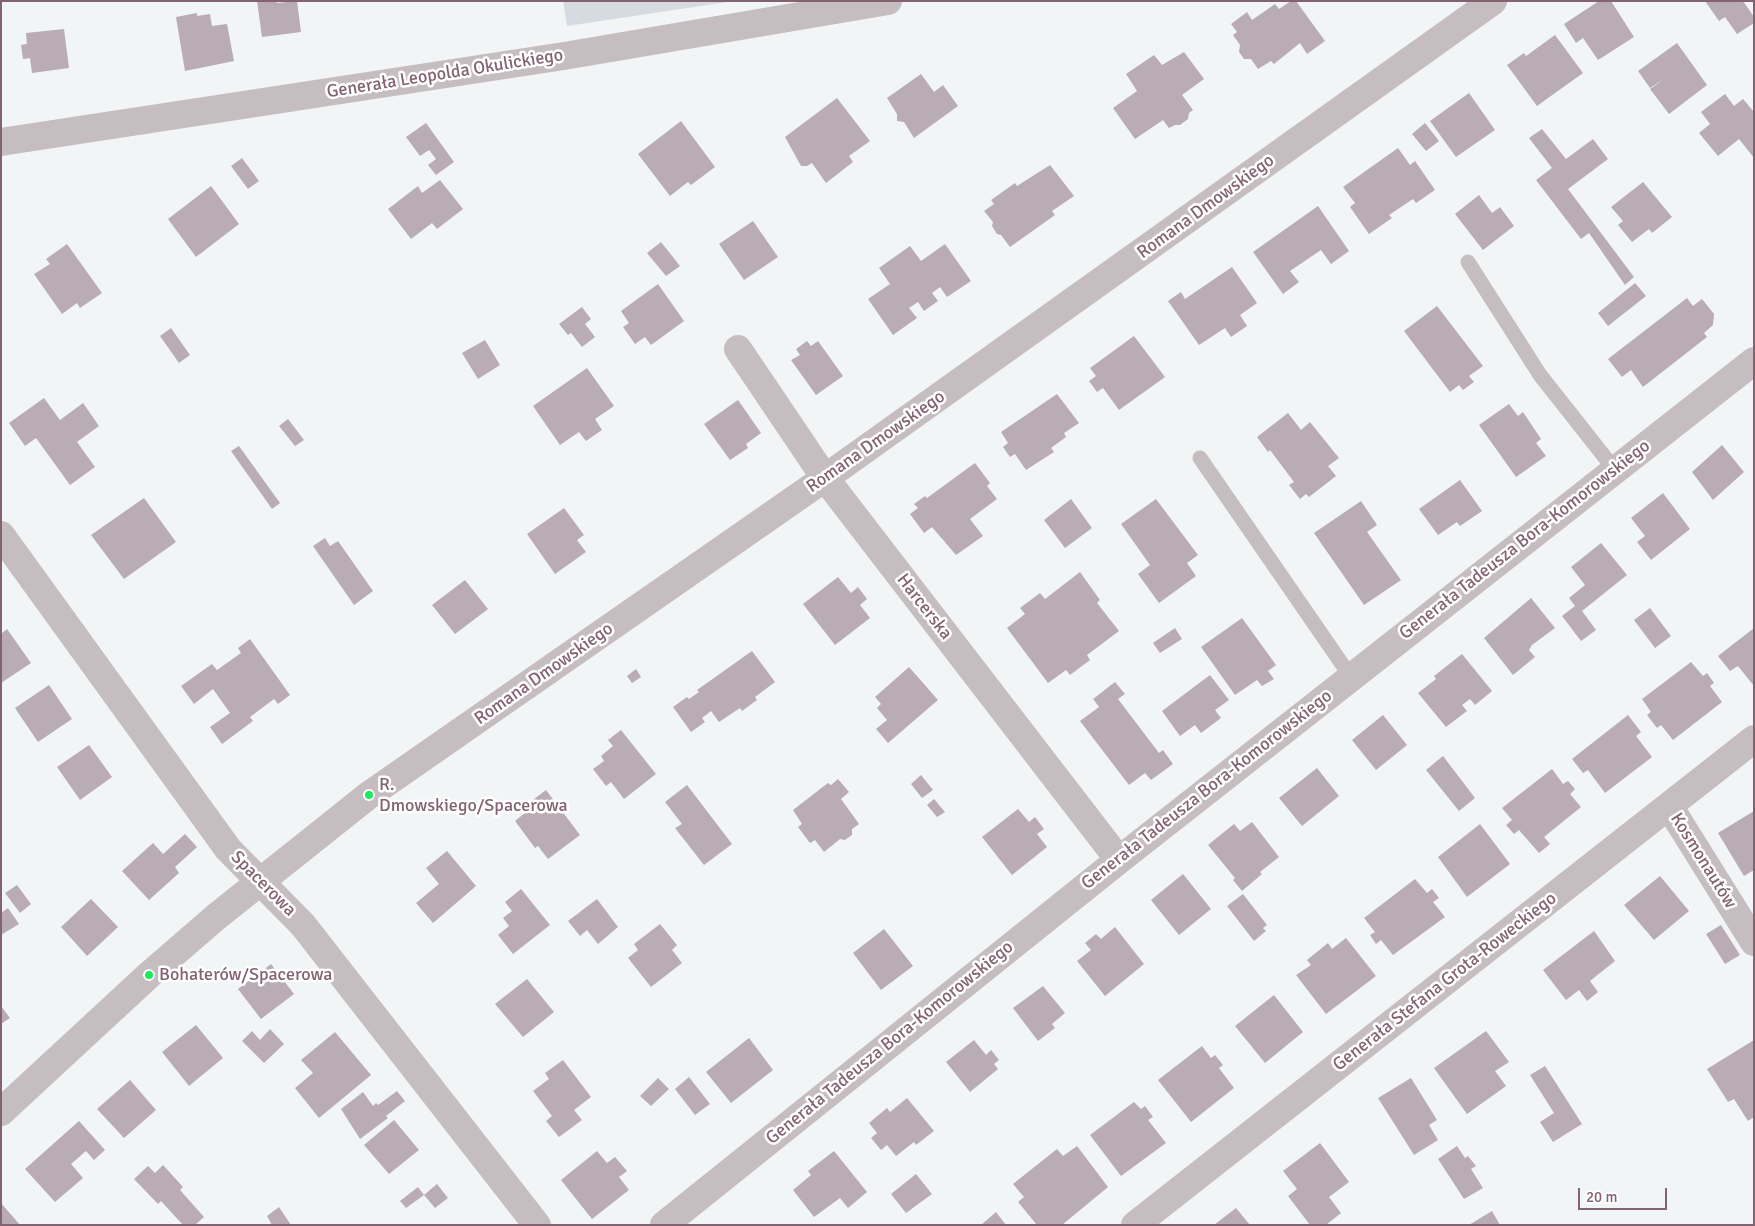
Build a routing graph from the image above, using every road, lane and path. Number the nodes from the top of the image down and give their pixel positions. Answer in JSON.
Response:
{"nodes":[{"id":1,"x":888,"y":1,"type":"edge"},
{"id":2,"x":1493,"y":1,"type":"edge"},
{"id":3,"x":1,"y":142,"type":"edge"},
{"id":4,"x":1468,"y":262,"type":"dead end"},
{"id":5,"x":738,"y":349,"type":"dead end"},
{"id":6,"x":1754,"y":361,"type":"edge"},
{"id":7,"x":1200,"y":458,"type":"dead end"},
{"id":8,"x":1615,"y":470,"type":"junction"},
{"id":9,"x":825,"y":478,"type":"junction"},
{"id":10,"x":1,"y":534,"type":"edge"},
{"id":11,"x":1351,"y":677,"type":"junction"},
{"id":12,"x":1754,"y":739,"type":"edge"},
{"id":13,"x":1669,"y":806,"type":"junction"},
{"id":14,"x":1119,"y":860,"type":"junction"},
{"id":15,"x":258,"y":882,"type":"junction"},
{"id":16,"x":1754,"y":942,"type":"edge"},
{"id":17,"x":1,"y":1112,"type":"edge"},
{"id":18,"x":537,"y":1225,"type":"edge"},
{"id":19,"x":664,"y":1225,"type":"edge"},
{"id":20,"x":1135,"y":1225,"type":"edge"}],
"edges":[{"from":1,"to":3,"type":"street","name":"Generała Leopolda Okulickiego"},
{"from":2,"to":9,"type":"street","name":"Romana Dmowskiego"},
{"from":4,"to":8,"type":"lane"},
{"from":5,"to":9,"type":"street","name":"Harcerska"},
{"from":6,"to":8,"type":"street","name":"Generała Tadeusza Bora-Komorowskiego"},
{"from":7,"to":11,"type":"lane"},
{"from":8,"to":11,"type":"street","name":"Generała Tadeusza Bora-Komorowskiego"},
{"from":9,"to":14,"type":"street","name":"Harcerska"},
{"from":9,"to":15,"type":"street","name":"Romana Dmowskiego"},
{"from":10,"to":15,"type":"street","name":"Spacerowa"},
{"from":11,"to":14,"type":"street","name":"Generała Tadeusza Bora-Komorowskiego"},
{"from":12,"to":13,"type":"street","name":"Generała Stefana Grota-Roweckiego"},
{"from":13,"to":16,"type":"street","name":"Kosmonautów"},
{"from":13,"to":20,"type":"street","name":"Generała Stefana Grota-Roweckiego"},
{"from":14,"to":19,"type":"street","name":"Generała Tadeusza Bora-Komorowskiego"},
{"from":15,"to":17,"type":"street","name":"Romana Dmowskiego"},
{"from":15,"to":18,"type":"street","name":"Spacerowa"}]}
